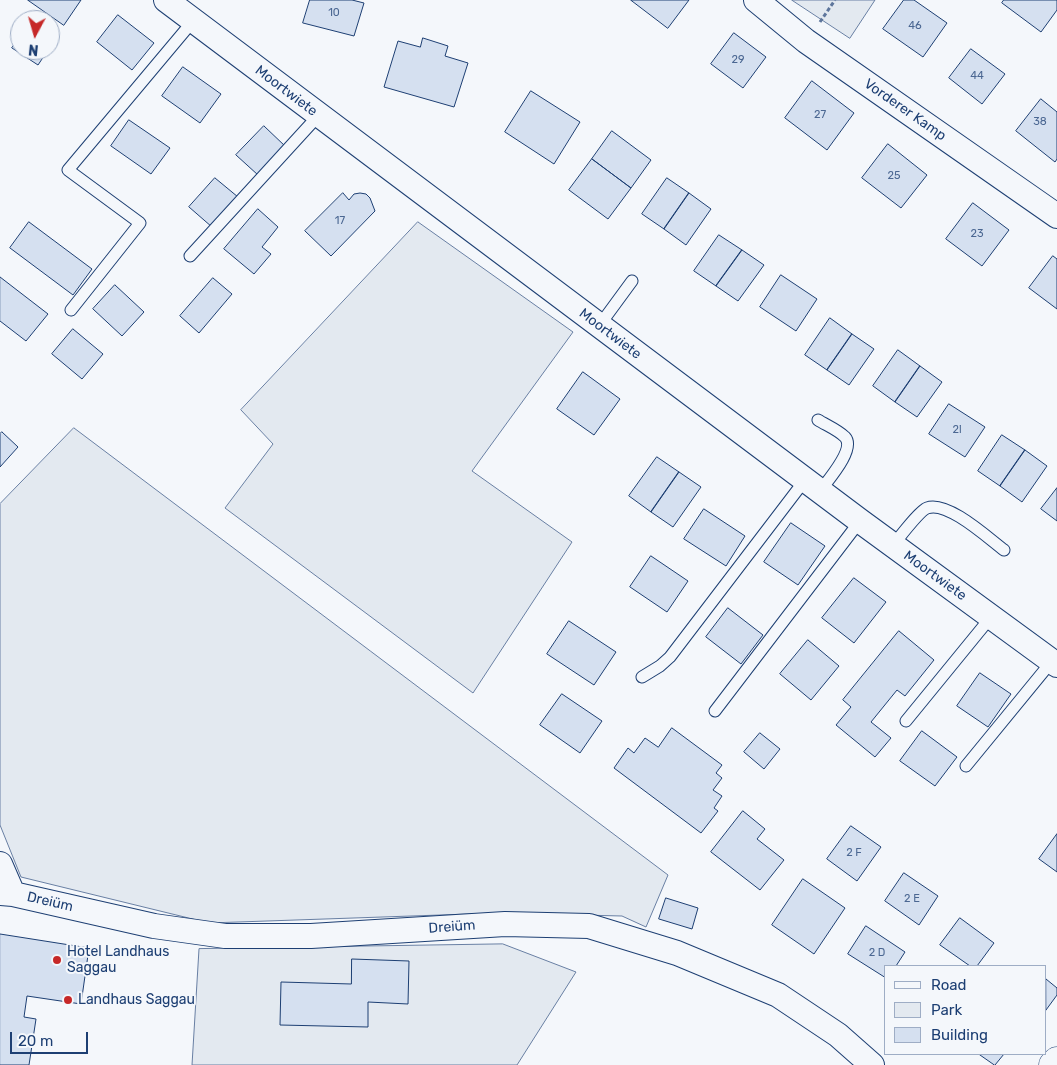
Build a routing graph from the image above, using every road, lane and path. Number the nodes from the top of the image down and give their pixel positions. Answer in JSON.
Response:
{"nodes":[{"id":1,"x":166,"y":0,"type":"edge"},
{"id":2,"x":756,"y":0,"type":"edge"},
{"id":3,"x":193,"y":21,"type":"junction"},
{"id":4,"x":318,"y":116,"type":"junction"},
{"id":5,"x":1057,"y":216,"type":"edge"},
{"id":6,"x":190,"y":256,"type":"dead end"},
{"id":7,"x":632,"y":281,"type":"dead end"},
{"id":8,"x":71,"y":310,"type":"dead end"},
{"id":9,"x":599,"y":326,"type":"junction"},
{"id":10,"x":818,"y":420,"type":"dead end"},
{"id":11,"x":813,"y":486,"type":"junction"},
{"id":12,"x":860,"y":521,"type":"junction"},
{"id":13,"x":893,"y":545,"type":"junction"},
{"id":14,"x":1004,"y":550,"type":"dead end"},
{"id":15,"x":991,"y":616,"type":"junction"},
{"id":16,"x":1054,"y":663,"type":"edge"},
{"id":17,"x":642,"y":677,"type":"dead end"},
{"id":18,"x":715,"y":711,"type":"dead end"},
{"id":19,"x":906,"y":721,"type":"dead end"},
{"id":20,"x":966,"y":766,"type":"dead end"},
{"id":21,"x":0,"y":864,"type":"edge"},
{"id":22,"x":6,"y":894,"type":"edge"},
{"id":23,"x":1057,"y":1061,"type":"edge"},
{"id":24,"x":872,"y":1065,"type":"edge"},
{"id":25,"x":1053,"y":1065,"type":"edge"}],
"edges":[{"from":1,"to":3,"type":"street","name":"Moortwiete"},
{"from":2,"to":5,"type":"street","name":"Vorderer Kamp"},
{"from":3,"to":4,"type":"street","name":"Moortwiete"},
{"from":3,"to":8,"type":"lane"},
{"from":4,"to":6,"type":"lane"},
{"from":4,"to":9,"type":"street","name":"Moortwiete"},
{"from":7,"to":9,"type":"lane"},
{"from":9,"to":11,"type":"street","name":"Moortwiete"},
{"from":10,"to":11,"type":"lane"},
{"from":11,"to":12,"type":"street","name":"Moortwiete"},
{"from":11,"to":17,"type":"lane"},
{"from":12,"to":13,"type":"street","name":"Moortwiete"},
{"from":12,"to":18,"type":"lane"},
{"from":13,"to":14,"type":"lane"},
{"from":13,"to":15,"type":"street","name":"Moortwiete"},
{"from":15,"to":16,"type":"street","name":"Moortwiete"},
{"from":15,"to":19,"type":"lane"},
{"from":16,"to":20,"type":"lane"},
{"from":21,"to":22,"type":"street"},
{"from":22,"to":24,"type":"street","name":"Dreiüm"},
{"from":23,"to":25,"type":"street"}]}
